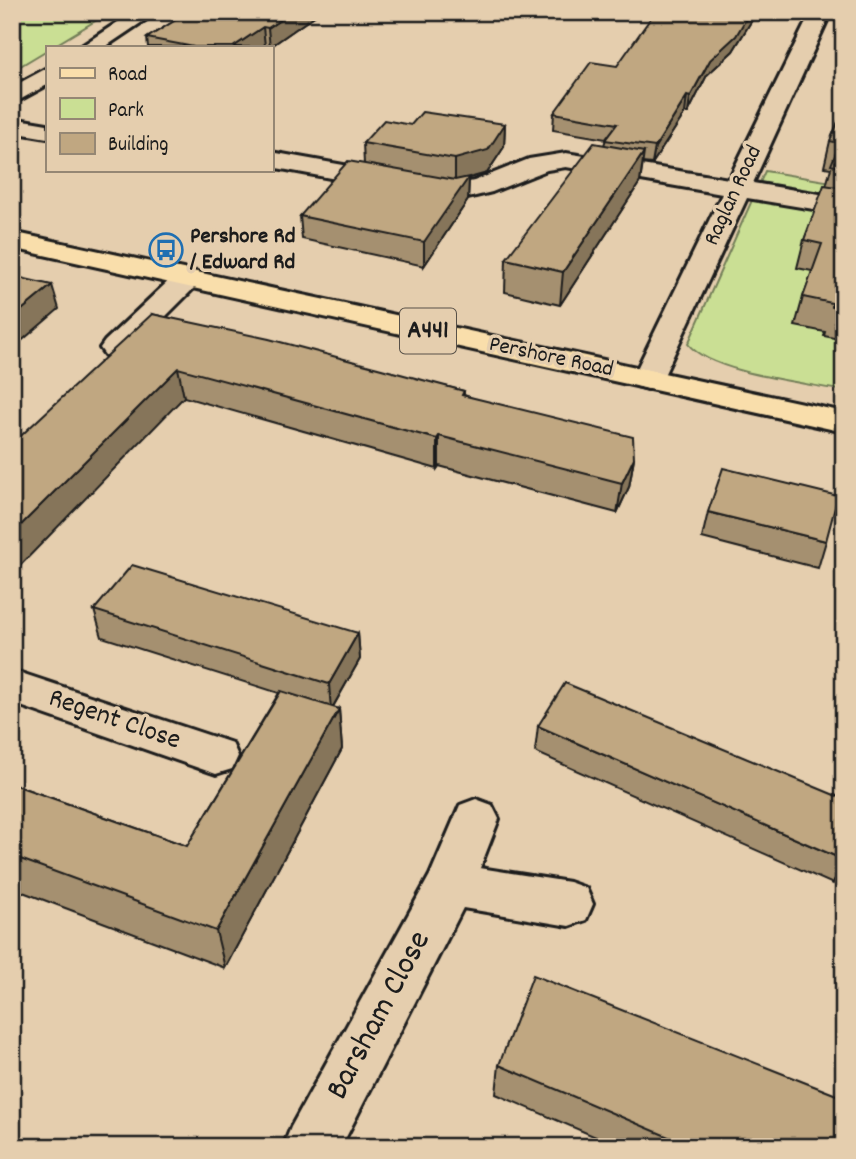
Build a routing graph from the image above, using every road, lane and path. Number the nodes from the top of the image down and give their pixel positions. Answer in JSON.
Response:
{"nodes":[{"id":1,"x":146,"y":12,"type":"edge"},
{"id":2,"x":821,"y":12,"type":"edge"},
{"id":3,"x":93,"y":46,"type":"edge"},
{"id":4,"x":46,"y":76,"type":"edge"},
{"id":5,"x":12,"y":97,"type":"edge"},
{"id":6,"x":12,"y":125,"type":"edge"},
{"id":7,"x":46,"y":131,"type":"edge"},
{"id":8,"x":273,"y":159,"type":"edge"},
{"id":9,"x":738,"y":189,"type":"junction"},
{"id":10,"x":844,"y":206,"type":"edge"},
{"id":11,"x":12,"y":240,"type":"edge"},
{"id":12,"x":187,"y":279,"type":"junction"},
{"id":13,"x":98,"y":365,"type":"edge"},
{"id":14,"x":648,"y":379,"type":"junction"},
{"id":15,"x":844,"y":422,"type":"edge"},
{"id":16,"x":12,"y":686,"type":"edge"},
{"id":17,"x":216,"y":756,"type":"dead end"},
{"id":18,"x":476,"y":819,"type":"dead end"},
{"id":19,"x":450,"y":884,"type":"junction"},
{"id":20,"x":569,"y":904,"type":"dead end"},
{"id":21,"x":311,"y":1147,"type":"edge"}],
"edges":[{"from":1,"to":3,"type":"street"},
{"from":2,"to":9,"type":"street","name":"Raglan Road"},
{"from":4,"to":5,"type":"street"},
{"from":6,"to":7,"type":"street"},
{"from":8,"to":9,"type":"street"},
{"from":9,"to":10,"type":"street"},
{"from":9,"to":14,"type":"street","name":"Raglan Road"},
{"from":11,"to":12,"type":"main road","name":"Pershore Road","number":"A441"},
{"from":12,"to":13,"type":"street"},
{"from":12,"to":14,"type":"main road","name":"Pershore Road","number":"A441"},
{"from":14,"to":15,"type":"main road","name":"Pershore Road","number":"A441"},
{"from":16,"to":17,"type":"street","name":"Regent Close"},
{"from":18,"to":19,"type":"street","name":"Barsham Close"},
{"from":19,"to":20,"type":"street"},
{"from":19,"to":21,"type":"street","name":"Barsham Close"}]}
